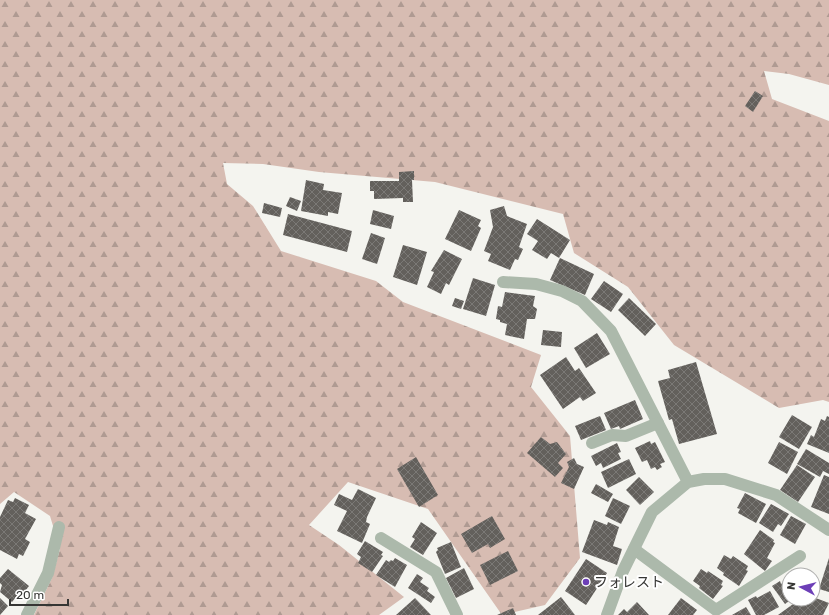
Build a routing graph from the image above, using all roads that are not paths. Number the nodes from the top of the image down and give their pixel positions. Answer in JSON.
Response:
{"nodes":[{"id":1,"x":503,"y":282,"type":"dead end"},
{"id":2,"x":658,"y":423,"type":"junction"},
{"id":3,"x":592,"y":444,"type":"dead end"},
{"id":4,"x":688,"y":482,"type":"junction"},
{"id":5,"x":59,"y":527,"type":"dead end"},
{"id":6,"x":829,"y":530,"type":"edge"},
{"id":7,"x":381,"y":538,"type":"dead end"},
{"id":8,"x":634,"y":550,"type":"junction"},
{"id":9,"x":800,"y":556,"type":"dead end"},
{"id":10,"x":27,"y":615,"type":"edge"},
{"id":11,"x":457,"y":615,"type":"edge"},
{"id":12,"x":607,"y":615,"type":"edge"}],
"edges":[{"from":1,"to":2,"type":"street"},
{"from":2,"to":3,"type":"street"},
{"from":2,"to":4,"type":"street"},
{"from":4,"to":6,"type":"street"},
{"from":4,"to":8,"type":"street"},
{"from":5,"to":10,"type":"street"},
{"from":7,"to":11,"type":"street"},
{"from":8,"to":9,"type":"street"},
{"from":8,"to":12,"type":"street"}]}
